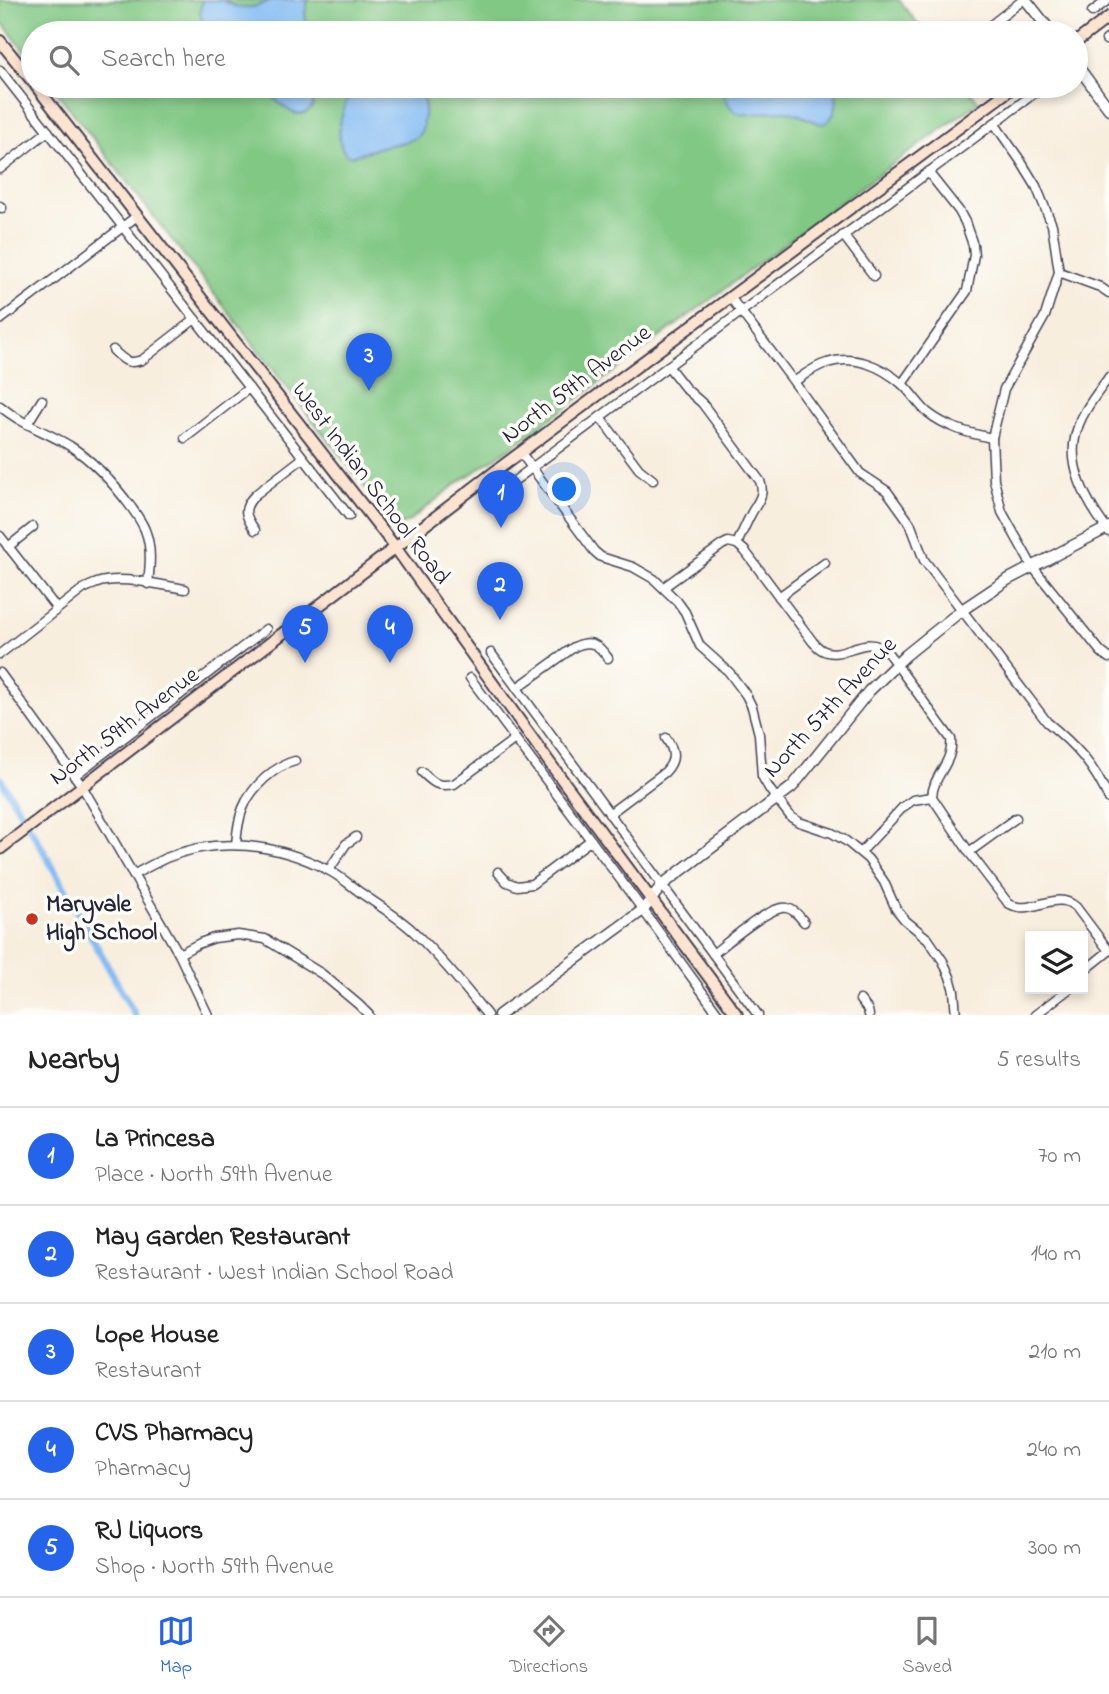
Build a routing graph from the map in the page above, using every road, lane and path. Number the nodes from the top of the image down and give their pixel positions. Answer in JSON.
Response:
{"nodes":[{"id":1,"x":1025,"y":0,"type":"edge"},
{"id":2,"x":1108,"y":0,"type":"edge"},
{"id":3,"x":1093,"y":12,"type":"dead end"},
{"id":4,"x":1109,"y":17,"type":"edge"},
{"id":5,"x":997,"y":21,"type":"edge"},
{"id":6,"x":1042,"y":21,"type":"edge"},
{"id":7,"x":1088,"y":32,"type":"edge"},
{"id":8,"x":0,"y":41,"type":"edge"},
{"id":9,"x":21,"y":67,"type":"edge"},
{"id":10,"x":0,"y":70,"type":"edge"},
{"id":11,"x":1088,"y":80,"type":"edge"},
{"id":12,"x":21,"y":97,"type":"edge"},
{"id":13,"x":22,"y":98,"type":"edge"},
{"id":14,"x":46,"y":98,"type":"edge"},
{"id":15,"x":999,"y":98,"type":"edge"},
{"id":16,"x":1028,"y":98,"type":"edge"},
{"id":17,"x":1109,"y":108,"type":"edge"},
{"id":18,"x":994,"y":123,"type":"junction"},
{"id":19,"x":48,"y":131,"type":"junction"},
{"id":20,"x":0,"y":169,"type":"edge"},
{"id":21,"x":928,"y":172,"type":"junction"},
{"id":22,"x":137,"y":216,"type":"junction"},
{"id":23,"x":123,"y":227,"type":"junction"},
{"id":24,"x":843,"y":236,"type":"junction"},
{"id":25,"x":1059,"y":272,"type":"junction"},
{"id":26,"x":874,"y":276,"type":"dead end"},
{"id":27,"x":1109,"y":293,"type":"edge"},
{"id":28,"x":730,"y":298,"type":"junction"},
{"id":29,"x":740,"y":312,"type":"junction"},
{"id":30,"x":195,"y":319,"type":"junction"},
{"id":31,"x":0,"y":320,"type":"edge"},
{"id":32,"x":113,"y":350,"type":"dead end"},
{"id":33,"x":668,"y":366,"type":"junction"},
{"id":34,"x":1109,"y":376,"type":"edge"},
{"id":35,"x":794,"y":382,"type":"junction"},
{"id":36,"x":902,"y":384,"type":"junction"},
{"id":37,"x":249,"y":388,"type":"junction"},
{"id":38,"x":41,"y":400,"type":"dead end"},
{"id":39,"x":0,"y":406,"type":"edge"},
{"id":40,"x":600,"y":416,"type":"junction"},
{"id":41,"x":27,"y":424,"type":"junction"},
{"id":42,"x":992,"y":438,"type":"junction"},
{"id":43,"x":185,"y":439,"type":"dead end"},
{"id":44,"x":521,"y":453,"type":"junction"},
{"id":45,"x":303,"y":457,"type":"junction"},
{"id":46,"x":532,"y":468,"type":"junction"},
{"id":47,"x":653,"y":480,"type":"dead end"},
{"id":48,"x":498,"y":493,"type":"dead end"},
{"id":49,"x":349,"y":516,"type":"dead end"},
{"id":50,"x":33,"y":527,"type":"dead end"},
{"id":51,"x":1108,"y":529,"type":"edge"},
{"id":52,"x":255,"y":530,"type":"dead end"},
{"id":53,"x":0,"y":536,"type":"edge"},
{"id":54,"x":737,"y":544,"type":"junction"},
{"id":55,"x":8,"y":547,"type":"junction"},
{"id":56,"x":395,"y":547,"type":"junction"},
{"id":57,"x":825,"y":563,"type":"dead end"},
{"id":58,"x":1032,"y":566,"type":"junction"},
{"id":59,"x":148,"y":584,"type":"junction"},
{"id":60,"x":664,"y":587,"type":"junction"},
{"id":61,"x":185,"y":589,"type":"dead end"},
{"id":62,"x":779,"y":597,"type":"junction"},
{"id":63,"x":57,"y":609,"type":"junction"},
{"id":64,"x":962,"y":610,"type":"junction"},
{"id":65,"x":266,"y":629,"type":"dead end"},
{"id":66,"x":491,"y":653,"type":"dead end"},
{"id":67,"x":0,"y":654,"type":"edge"},
{"id":68,"x":608,"y":658,"type":"dead end"},
{"id":69,"x":1109,"y":659,"type":"edge"},
{"id":70,"x":897,"y":664,"type":"junction"},
{"id":71,"x":0,"y":673,"type":"edge"},
{"id":72,"x":470,"y":678,"type":"dead end"},
{"id":73,"x":517,"y":688,"type":"junction"},
{"id":74,"x":666,"y":738,"type":"dead end"},
{"id":75,"x":515,"y":739,"type":"junction"},
{"id":76,"x":295,"y":761,"type":"dead end"},
{"id":77,"x":422,"y":772,"type":"dead end"},
{"id":78,"x":74,"y":776,"type":"junction"},
{"id":79,"x":82,"y":786,"type":"junction"},
{"id":80,"x":932,"y":797,"type":"junction"},
{"id":81,"x":776,"y":799,"type":"junction"},
{"id":82,"x":1109,"y":799,"type":"edge"},
{"id":83,"x":609,"y":814,"type":"junction"},
{"id":84,"x":1016,"y":818,"type":"dead end"},
{"id":85,"x":356,"y":837,"type":"dead end"},
{"id":86,"x":591,"y":839,"type":"junction"},
{"id":87,"x":236,"y":845,"type":"junction"},
{"id":88,"x":0,"y":849,"type":"edge"},
{"id":89,"x":860,"y":852,"type":"junction"},
{"id":90,"x":969,"y":852,"type":"junction"},
{"id":91,"x":329,"y":870,"type":"junction"},
{"id":92,"x":498,"y":872,"type":"dead end"},
{"id":93,"x":133,"y":876,"type":"junction"},
{"id":94,"x":662,"y":885,"type":"junction"},
{"id":95,"x":650,"y":899,"type":"junction"},
{"id":96,"x":643,"y":910,"type":"junction"},
{"id":97,"x":804,"y":922,"type":"dead end"},
{"id":98,"x":1109,"y":951,"type":"edge"},
{"id":99,"x":179,"y":954,"type":"junction"},
{"id":100,"x":713,"y":954,"type":"junction"},
{"id":101,"x":1088,"y":968,"type":"edge"},
{"id":102,"x":1062,"y":994,"type":"edge"},
{"id":103,"x":860,"y":1000,"type":"dead end"},
{"id":104,"x":208,"y":1015,"type":"edge"},
{"id":105,"x":369,"y":1015,"type":"edge"},
{"id":106,"x":487,"y":1015,"type":"edge"},
{"id":107,"x":499,"y":1015,"type":"edge"},
{"id":108,"x":719,"y":1015,"type":"edge"},
{"id":109,"x":737,"y":1015,"type":"edge"},
{"id":110,"x":758,"y":1015,"type":"edge"},
{"id":111,"x":869,"y":1015,"type":"edge"},
{"id":112,"x":956,"y":1015,"type":"edge"},
{"id":113,"x":1035,"y":1015,"type":"edge"}],
"edges":[{"from":1,"to":5,"type":"street"},
{"from":1,"to":6,"type":"street"},
{"from":2,"to":3,"type":"street"},
{"from":4,"to":7,"type":"main road"},
{"from":8,"to":9,"type":"main road","name":"West Indian School Road"},
{"from":10,"to":12,"type":"street","name":"West Indian School Road"},
{"from":11,"to":17,"type":"street"},
{"from":13,"to":19,"type":"street","name":"West Indian School Road"},
{"from":14,"to":22,"type":"main road","name":"West Indian School Road"},
{"from":15,"to":28,"type":"main road","name":"North 59th Avenue"},
{"from":16,"to":18,"type":"street","name":"North 59th Avenue"},
{"from":18,"to":21,"type":"street","name":"North 59th Avenue"},
{"from":18,"to":25,"type":"street"},
{"from":19,"to":20,"type":"street"},
{"from":19,"to":23,"type":"street","name":"West Indian School Road"},
{"from":21,"to":24,"type":"street","name":"North 59th Avenue"},
{"from":21,"to":36,"type":"street"},
{"from":22,"to":23,"type":"street"},
{"from":22,"to":56,"type":"main road","name":"West Indian School Road"},
{"from":23,"to":30,"type":"street","name":"West Indian School Road"},
{"from":23,"to":31,"type":"street"},
{"from":24,"to":26,"type":"street"},
{"from":24,"to":29,"type":"street","name":"North 59th Avenue"},
{"from":25,"to":27,"type":"street"},
{"from":25,"to":42,"type":"street"},
{"from":28,"to":29,"type":"street"},
{"from":28,"to":44,"type":"main road","name":"North 59th Avenue"},
{"from":29,"to":33,"type":"street","name":"North 59th Avenue"},
{"from":29,"to":35,"type":"street"},
{"from":30,"to":32,"type":"street"},
{"from":30,"to":37,"type":"street","name":"West Indian School Road"},
{"from":33,"to":40,"type":"street","name":"North 59th Avenue"},
{"from":33,"to":54,"type":"street"},
{"from":34,"to":51,"type":"street"},
{"from":35,"to":36,"type":"street"},
{"from":35,"to":64,"type":"street"},
{"from":36,"to":42,"type":"street"},
{"from":37,"to":43,"type":"street"},
{"from":37,"to":45,"type":"street","name":"West Indian School Road"},
{"from":38,"to":41,"type":"street"},
{"from":39,"to":41,"type":"street"},
{"from":40,"to":46,"type":"street","name":"North 59th Avenue"},
{"from":40,"to":47,"type":"street"},
{"from":41,"to":59,"type":"street"},
{"from":42,"to":58,"type":"street"},
{"from":44,"to":46,"type":"street"},
{"from":44,"to":56,"type":"main road","name":"North 59th Avenue"},
{"from":45,"to":49,"type":"street","name":"West Indian School Road"},
{"from":45,"to":52,"type":"street"},
{"from":46,"to":48,"type":"street","name":"North 59th Avenue"},
{"from":46,"to":60,"type":"street"},
{"from":50,"to":55,"type":"street"},
{"from":51,"to":58,"type":"street","name":"North 57th Avenue"},
{"from":53,"to":55,"type":"street"},
{"from":54,"to":60,"type":"street"},
{"from":54,"to":62,"type":"street"},
{"from":55,"to":63,"type":"street"},
{"from":56,"to":79,"type":"main road","name":"North 59th Avenue"},
{"from":56,"to":95,"type":"main road","name":"West Indian School Road"},
{"from":57,"to":62,"type":"street"},
{"from":58,"to":64,"type":"street","name":"North 57th Avenue"},
{"from":58,"to":69,"type":"street"},
{"from":59,"to":61,"type":"street"},
{"from":59,"to":63,"type":"street"},
{"from":60,"to":81,"type":"street"},
{"from":62,"to":70,"type":"street"},
{"from":63,"to":67,"type":"street"},
{"from":64,"to":70,"type":"street","name":"North 57th Avenue"},
{"from":64,"to":82,"type":"street"},
{"from":65,"to":78,"type":"street","name":"North 59th Avenue"},
{"from":66,"to":73,"type":"street"},
{"from":68,"to":73,"type":"street"},
{"from":70,"to":80,"type":"street"},
{"from":70,"to":81,"type":"street","name":"North 57th Avenue"},
{"from":71,"to":78,"type":"street"},
{"from":72,"to":75,"type":"street"},
{"from":73,"to":83,"type":"street"},
{"from":74,"to":83,"type":"street"},
{"from":75,"to":77,"type":"street"},
{"from":75,"to":86,"type":"street"},
{"from":76,"to":87,"type":"street"},
{"from":78,"to":79,"type":"street"},
{"from":79,"to":88,"type":"main road","name":"North 59th Avenue"},
{"from":79,"to":93,"type":"street"},
{"from":80,"to":89,"type":"street"},
{"from":80,"to":90,"type":"street"},
{"from":81,"to":89,"type":"street"},
{"from":81,"to":94,"type":"street","name":"North 57th Avenue"},
{"from":83,"to":94,"type":"street"},
{"from":84,"to":90,"type":"street"},
{"from":85,"to":91,"type":"street"},
{"from":86,"to":92,"type":"street"},
{"from":86,"to":96,"type":"street"},
{"from":87,"to":91,"type":"street"},
{"from":87,"to":93,"type":"street"},
{"from":89,"to":112,"type":"street"},
{"from":90,"to":98,"type":"street"},
{"from":91,"to":106,"type":"street"},
{"from":93,"to":99,"type":"street"},
{"from":94,"to":95,"type":"street","name":"North 57th Avenue"},
{"from":94,"to":100,"type":"street"},
{"from":95,"to":96,"type":"street","name":"North 57th Avenue"},
{"from":95,"to":109,"type":"main road","name":"West Indian School Road"},
{"from":96,"to":107,"type":"street","name":"North 57th Avenue"},
{"from":96,"to":108,"type":"street"},
{"from":97,"to":100,"type":"street"},
{"from":98,"to":101,"type":"street"},
{"from":99,"to":104,"type":"street"},
{"from":99,"to":105,"type":"street"},
{"from":100,"to":110,"type":"street"},
{"from":102,"to":113,"type":"street"},
{"from":103,"to":111,"type":"street"}]}
